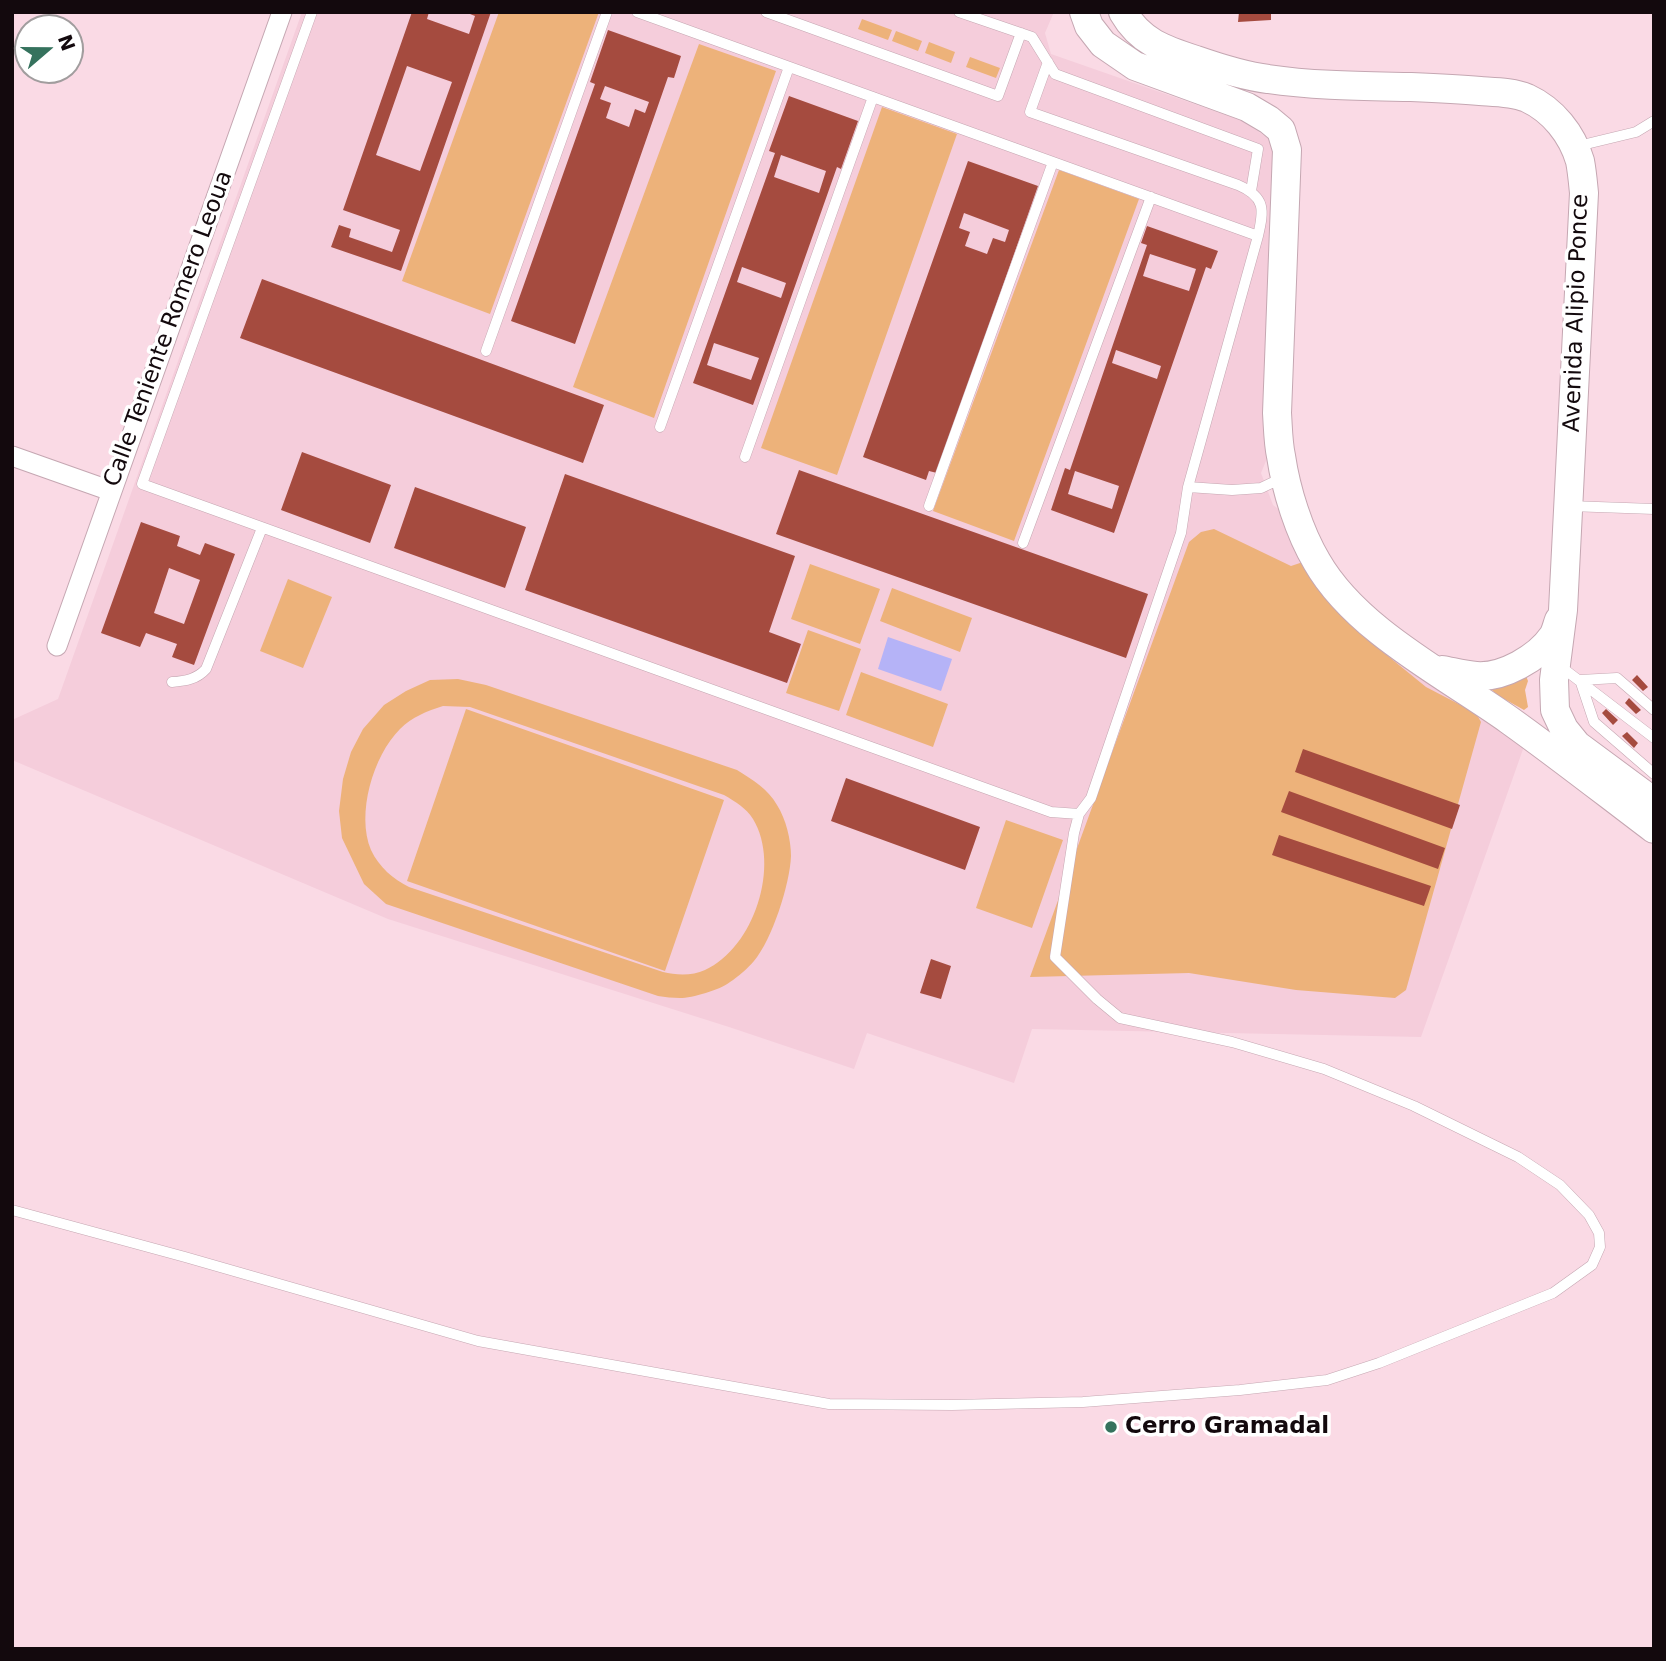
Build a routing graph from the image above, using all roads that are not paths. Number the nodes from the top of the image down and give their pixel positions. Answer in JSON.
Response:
{"nodes":[{"id":1,"x":282,"y":12,"type":"edge"},
{"id":2,"x":312,"y":12,"type":"edge"},
{"id":3,"x":607,"y":12,"type":"edge"},
{"id":4,"x":765,"y":12,"type":"edge"},
{"id":5,"x":959,"y":12,"type":"edge"},
{"id":6,"x":1084,"y":12,"type":"edge"},
{"id":7,"x":1123,"y":12,"type":"edge"},
{"id":8,"x":639,"y":13,"type":"edge"},
{"id":9,"x":985,"y":16,"type":"edge"},
{"id":10,"x":1021,"y":33,"type":"junction"},
{"id":11,"x":1048,"y":62,"type":"junction"},
{"id":12,"x":789,"y":67,"type":"junction"},
{"id":13,"x":1313,"y":84,"type":"junction"},
{"id":14,"x":873,"y":97,"type":"junction"},
{"id":15,"x":1654,"y":121,"type":"edge"},
{"id":16,"x":1574,"y":147,"type":"junction"},
{"id":17,"x":1287,"y":150,"type":"junction"},
{"id":18,"x":1053,"y":162,"type":"junction"},
{"id":19,"x":1251,"y":191,"type":"junction"},
{"id":20,"x":1151,"y":197,"type":"junction"},
{"id":21,"x":1258,"y":236,"type":"junction"},
{"id":22,"x":485,"y":351,"type":"dead end"},
{"id":23,"x":660,"y":427,"type":"dead end"},
{"id":24,"x":12,"y":456,"type":"edge"},
{"id":25,"x":745,"y":457,"type":"dead end"},
{"id":26,"x":1285,"y":477,"type":"junction"},
{"id":27,"x":1188,"y":487,"type":"junction"},
{"id":28,"x":111,"y":491,"type":"junction"},
{"id":29,"x":929,"y":506,"type":"dead end"},
{"id":30,"x":1568,"y":506,"type":"junction"},
{"id":31,"x":1654,"y":509,"type":"edge"},
{"id":32,"x":262,"y":528,"type":"junction"},
{"id":33,"x":1023,"y":544,"type":"dead end"},
{"id":34,"x":1563,"y":610,"type":"junction"},
{"id":35,"x":57,"y":646,"type":"dead end"},
{"id":36,"x":1429,"y":668,"type":"junction"},
{"id":37,"x":1569,"y":672,"type":"junction"},
{"id":38,"x":172,"y":682,"type":"dead end"},
{"id":39,"x":1654,"y":710,"type":"edge"},
{"id":40,"x":1654,"y":738,"type":"edge"},
{"id":41,"x":1654,"y":774,"type":"edge"},
{"id":42,"x":1654,"y":802,"type":"edge"},
{"id":43,"x":1079,"y":814,"type":"junction"},
{"id":44,"x":1654,"y":829,"type":"edge"},
{"id":45,"x":12,"y":1210,"type":"edge"}],
"edges":[{"from":1,"to":28,"type":"street","name":"Calle Teniente Romero Leoua"},
{"from":2,"to":32,"type":"lane"},
{"from":3,"to":22,"type":"lane"},
{"from":4,"to":10,"type":"lane"},
{"from":5,"to":9,"type":"lane"},
{"from":6,"to":17,"type":"main road"},
{"from":7,"to":13,"type":"main road","name":"Avenida Alipio Ponce"},
{"from":8,"to":12,"type":"lane"},
{"from":9,"to":10,"type":"lane"},
{"from":10,"to":11,"type":"lane"},
{"from":11,"to":19,"type":"lane"},
{"from":11,"to":19,"type":"lane"},
{"from":12,"to":14,"type":"lane"},
{"from":12,"to":23,"type":"lane"},
{"from":13,"to":16,"type":"main road","name":"Avenida Alipio Ponce"},
{"from":13,"to":17,"type":"main road"},
{"from":14,"to":18,"type":"lane"},
{"from":14,"to":25,"type":"lane"},
{"from":15,"to":16,"type":"lane"},
{"from":16,"to":30,"type":"main road","name":"Avenida Alipio Ponce"},
{"from":17,"to":26,"type":"main road"},
{"from":18,"to":20,"type":"lane"},
{"from":18,"to":29,"type":"lane"},
{"from":19,"to":21,"type":"lane"},
{"from":20,"to":21,"type":"lane"},
{"from":20,"to":33,"type":"lane"},
{"from":21,"to":27,"type":"lane"},
{"from":24,"to":28,"type":"street"},
{"from":26,"to":27,"type":"lane"},
{"from":26,"to":36,"type":"main road"},
{"from":27,"to":43,"type":"lane"},
{"from":28,"to":35,"type":"street","name":"Calle Teniente Romero Leoua"},
{"from":30,"to":31,"type":"lane"},
{"from":30,"to":34,"type":"main road","name":"Avenida Alipio Ponce"},
{"from":32,"to":38,"type":"lane"},
{"from":32,"to":43,"type":"lane"},
{"from":34,"to":36,"type":"main road"},
{"from":34,"to":37,"type":"main road","name":"Avenida Alipio Ponce"},
{"from":36,"to":44,"type":"main road"},
{"from":37,"to":39,"type":"lane"},
{"from":37,"to":40,"type":"lane"},
{"from":37,"to":41,"type":"lane"},
{"from":37,"to":42,"type":"main road","name":"Avenida Alipio Ponce"},
{"from":43,"to":45,"type":"lane"}]}
